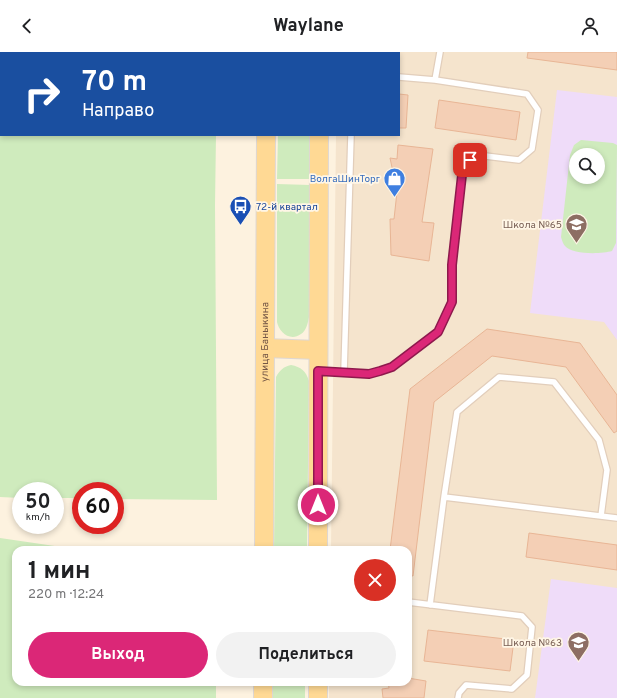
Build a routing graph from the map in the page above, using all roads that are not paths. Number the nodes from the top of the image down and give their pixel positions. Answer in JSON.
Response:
{"nodes":[{"id":1,"x":440,"y":52,"type":"edge"},
{"id":2,"x":400,"y":77,"type":"edge"},
{"id":3,"x":435,"y":80,"type":"junction"},
{"id":4,"x":266,"y":136,"type":"edge"},
{"id":5,"x":319,"y":136,"type":"edge"},
{"id":6,"x":351,"y":136,"type":"edge"},
{"id":7,"x":265,"y":348,"type":"junction"},
{"id":8,"x":318,"y":350,"type":"junction"},
{"id":9,"x":318,"y":371,"type":"junction"},
{"id":10,"x":344,"y":372,"type":"junction"},
{"id":11,"x":444,"y":497,"type":"junction"},
{"id":12,"x":601,"y":516,"type":"junction"},
{"id":13,"x":617,"y":518,"type":"edge"},
{"id":14,"x":264,"y":546,"type":"edge"},
{"id":15,"x":318,"y":546,"type":"edge"},
{"id":16,"x":412,"y":603,"type":"edge"},
{"id":17,"x":430,"y":605,"type":"junction"},
{"id":18,"x":263,"y":686,"type":"edge"},
{"id":19,"x":318,"y":686,"type":"edge"},
{"id":20,"x":263,"y":698,"type":"edge"},
{"id":21,"x":318,"y":698,"type":"edge"},
{"id":22,"x":458,"y":698,"type":"edge"}],
"edges":[{"from":1,"to":3,"type":"lane"},
{"from":2,"to":3,"type":"lane"},
{"from":3,"to":10,"type":"lane"},
{"from":4,"to":7,"type":"main road","name":"улица Баныкина"},
{"from":5,"to":8,"type":"main road"},
{"from":6,"to":10,"type":"lane"},
{"from":7,"to":8,"type":"main road"},
{"from":7,"to":14,"type":"main road","name":"улица Баныкина"},
{"from":8,"to":9,"type":"main road"},
{"from":9,"to":10,"type":"lane"},
{"from":9,"to":15,"type":"main road"},
{"from":11,"to":12,"type":"lane"},
{"from":11,"to":12,"type":"lane"},
{"from":11,"to":17,"type":"lane"},
{"from":12,"to":13,"type":"lane"},
{"from":16,"to":17,"type":"lane"},
{"from":17,"to":22,"type":"lane"},
{"from":18,"to":20,"type":"main road"},
{"from":19,"to":21,"type":"main road"}]}
